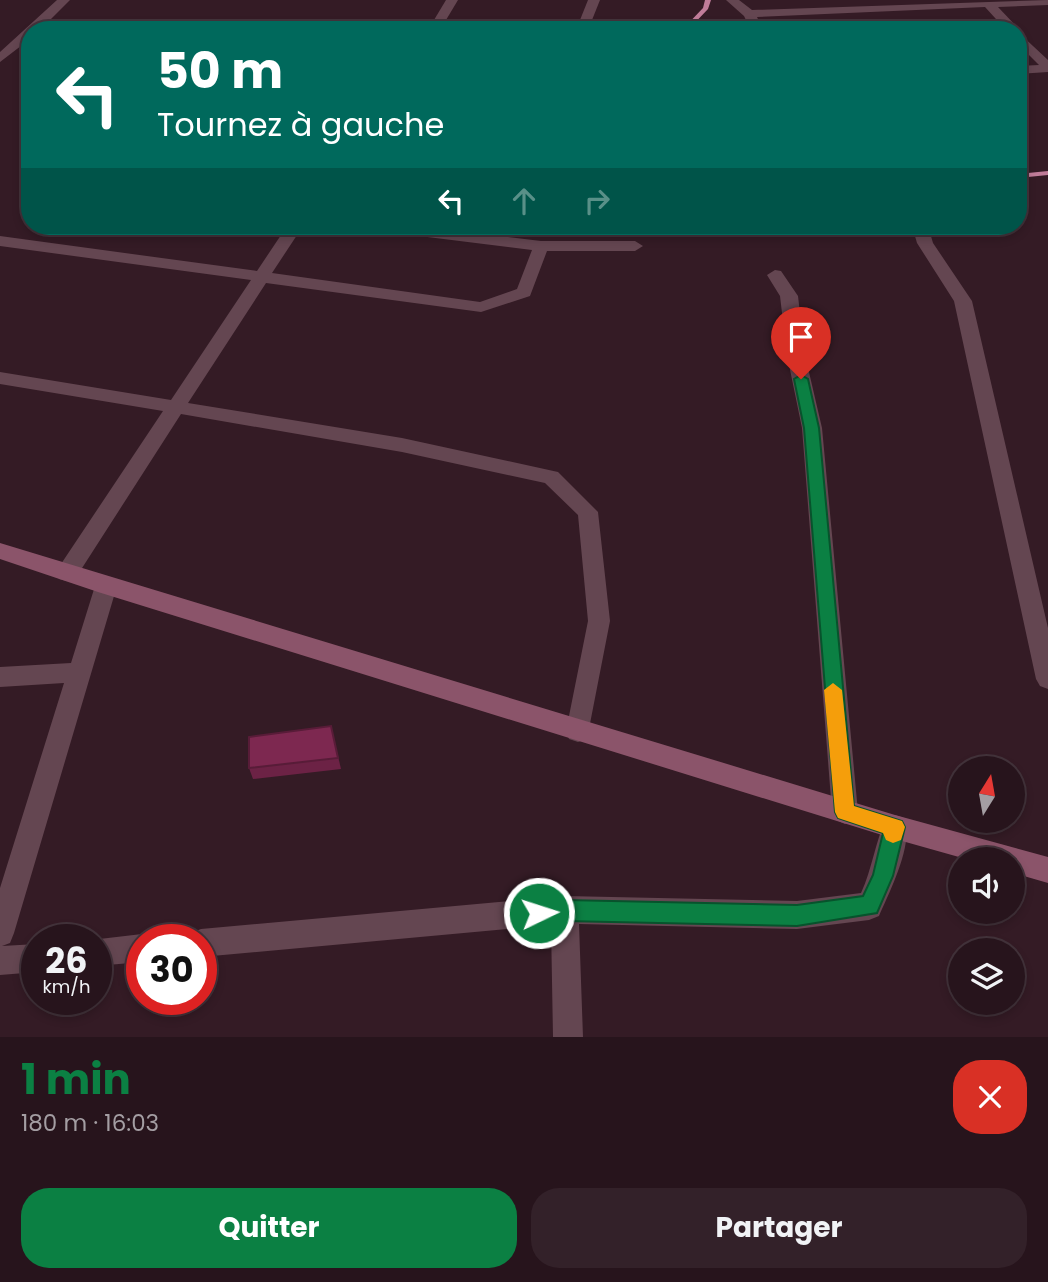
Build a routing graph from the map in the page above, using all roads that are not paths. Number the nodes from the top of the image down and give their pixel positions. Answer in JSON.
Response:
{"nodes":[{"id":1,"x":64,"y":0,"type":"edge"},
{"id":2,"x":452,"y":0,"type":"edge"},
{"id":3,"x":594,"y":0,"type":"edge"},
{"id":4,"x":732,"y":0,"type":"edge"},
{"id":5,"x":1048,"y":1,"type":"edge"},
{"id":6,"x":988,"y":3,"type":"junction"},
{"id":7,"x":749,"y":14,"type":"junction"},
{"id":8,"x":43,"y":21,"type":"edge"},
{"id":9,"x":439,"y":21,"type":"edge"},
{"id":10,"x":586,"y":21,"type":"edge"},
{"id":11,"x":752,"y":21,"type":"edge"},
{"id":12,"x":1005,"y":21,"type":"edge"},
{"id":13,"x":21,"y":41,"type":"edge"},
{"id":14,"x":1027,"y":46,"type":"edge"},
{"id":15,"x":0,"y":58,"type":"edge"},
{"id":16,"x":1048,"y":68,"type":"edge"},
{"id":17,"x":1027,"y":69,"type":"edge"},
{"id":18,"x":289,"y":235,"type":"edge"},
{"id":19,"x":507,"y":235,"type":"edge"},
{"id":20,"x":923,"y":235,"type":"edge"},
{"id":21,"x":0,"y":241,"type":"edge"},
{"id":22,"x":541,"y":246,"type":"junction"},
{"id":23,"x":635,"y":246,"type":"dead end"},
{"id":24,"x":775,"y":275,"type":"dead end"},
{"id":25,"x":261,"y":277,"type":"junction"},
{"id":26,"x":0,"y":378,"type":"edge"},
{"id":27,"x":176,"y":406,"type":"junction"},
{"id":28,"x":0,"y":551,"type":"edge"},
{"id":29,"x":66,"y":573,"type":"junction"},
{"id":30,"x":106,"y":586,"type":"junction"},
{"id":31,"x":80,"y":672,"type":"junction"},
{"id":32,"x":0,"y":677,"type":"edge"},
{"id":33,"x":1048,"y":679,"type":"edge"},
{"id":34,"x":578,"y":731,"type":"junction"},
{"id":35,"x":845,"y":812,"type":"junction"},
{"id":36,"x":895,"y":827,"type":"junction"},
{"id":37,"x":966,"y":847,"type":"edge"},
{"id":38,"x":1025,"y":864,"type":"edge"},
{"id":39,"x":1048,"y":870,"type":"edge"},
{"id":40,"x":565,"y":910,"type":"junction"},
{"id":41,"x":0,"y":933,"type":"edge"},
{"id":42,"x":217,"y":942,"type":"edge"},
{"id":43,"x":21,"y":959,"type":"edge"},
{"id":44,"x":0,"y":961,"type":"edge"},
{"id":45,"x":568,"y":1037,"type":"edge"}],
"edges":[{"from":1,"to":8,"type":"street"},
{"from":2,"to":9,"type":"street"},
{"from":3,"to":10,"type":"street"},
{"from":4,"to":7,"type":"street"},
{"from":5,"to":6,"type":"street"},
{"from":6,"to":7,"type":"street"},
{"from":6,"to":12,"type":"street"},
{"from":7,"to":11,"type":"street"},
{"from":13,"to":15,"type":"street"},
{"from":14,"to":16,"type":"street"},
{"from":16,"to":17,"type":"street"},
{"from":18,"to":25,"type":"street"},
{"from":19,"to":22,"type":"street"},
{"from":20,"to":33,"type":"street"},
{"from":21,"to":25,"type":"street"},
{"from":22,"to":23,"type":"street"},
{"from":22,"to":25,"type":"street"},
{"from":24,"to":35,"type":"street"},
{"from":25,"to":27,"type":"street"},
{"from":26,"to":27,"type":"street"},
{"from":27,"to":29,"type":"street"},
{"from":27,"to":34,"type":"street"},
{"from":28,"to":29,"type":"main road"},
{"from":29,"to":30,"type":"main road"},
{"from":30,"to":31,"type":"street"},
{"from":30,"to":34,"type":"main road"},
{"from":31,"to":32,"type":"street"},
{"from":31,"to":41,"type":"street"},
{"from":34,"to":35,"type":"main road"},
{"from":35,"to":36,"type":"main road"},
{"from":36,"to":37,"type":"main road"},
{"from":36,"to":40,"type":"street"},
{"from":38,"to":39,"type":"main road"},
{"from":40,"to":42,"type":"street"},
{"from":40,"to":45,"type":"street"},
{"from":43,"to":44,"type":"street"}]}
